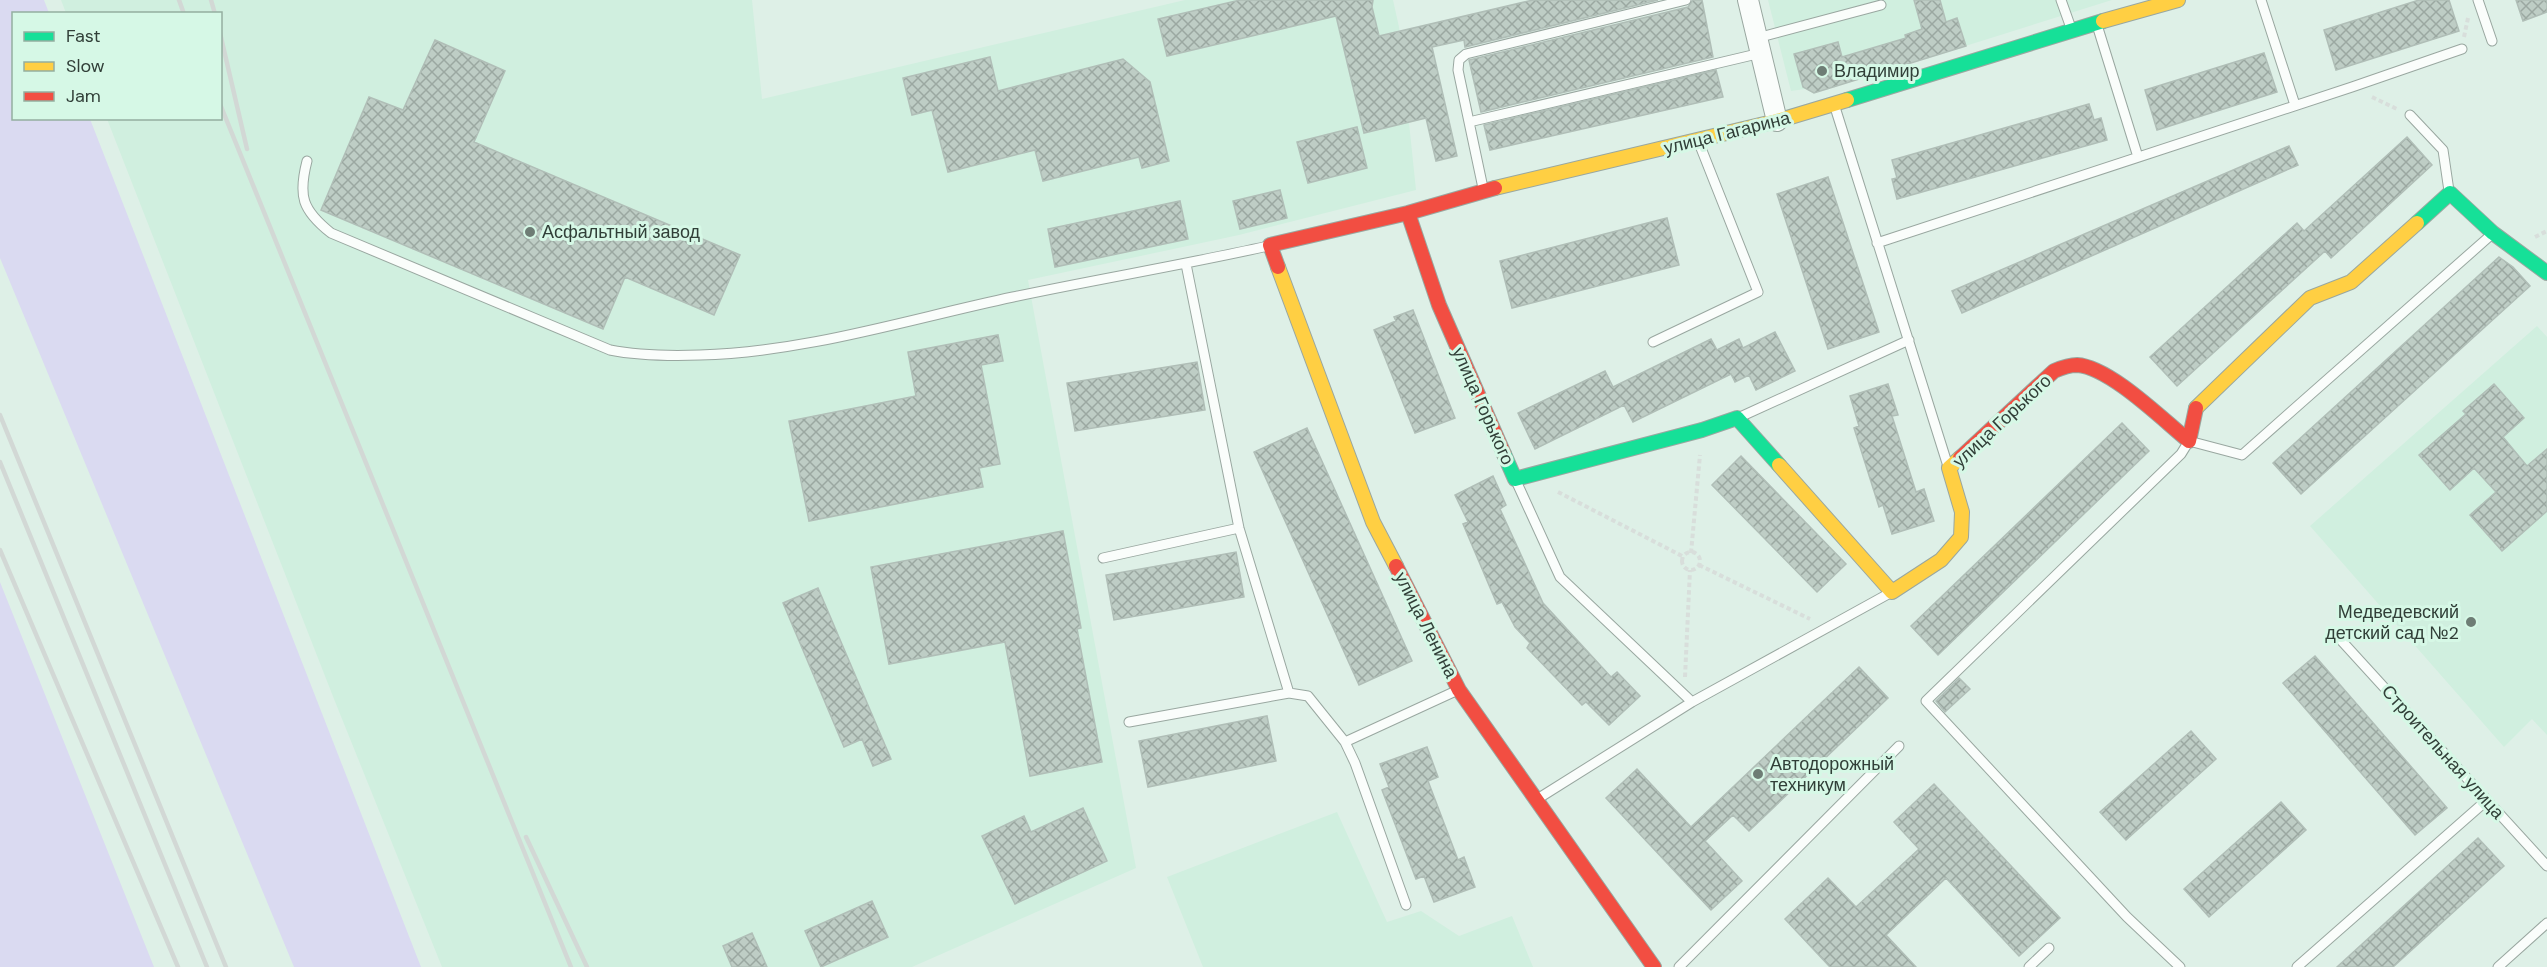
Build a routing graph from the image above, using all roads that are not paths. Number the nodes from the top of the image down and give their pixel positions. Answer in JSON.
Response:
{"nodes":[{"id":1,"x":1686,"y":0,"type":"edge"},
{"id":2,"x":1748,"y":0,"type":"edge"},
{"id":3,"x":2061,"y":0,"type":"edge"},
{"id":4,"x":2178,"y":0,"type":"edge"},
{"id":5,"x":2261,"y":0,"type":"edge"},
{"id":6,"x":2478,"y":0,"type":"edge"},
{"id":7,"x":1881,"y":5,"type":"dead end"},
{"id":8,"x":2096,"y":23,"type":"junction"},
{"id":9,"x":2072,"y":30,"type":"junction"},
{"id":10,"x":2492,"y":41,"type":"dead end"},
{"id":11,"x":1759,"y":46,"type":"junction"},
{"id":12,"x":2462,"y":49,"type":"road end"},
{"id":13,"x":1834,"y":103,"type":"junction"},
{"id":14,"x":2295,"y":105,"type":"junction"},
{"id":15,"x":2410,"y":115,"type":"road end"},
{"id":16,"x":1469,"y":122,"type":"junction"},
{"id":17,"x":1777,"y":122,"type":"junction"},
{"id":18,"x":1698,"y":140,"type":"junction"},
{"id":19,"x":2138,"y":158,"type":"junction"},
{"id":20,"x":307,"y":161,"type":"dead end"},
{"id":21,"x":1484,"y":191,"type":"junction"},
{"id":22,"x":2450,"y":194,"type":"junction"},
{"id":23,"x":1408,"y":213,"type":"junction"},
{"id":24,"x":2493,"y":233,"type":"junction"},
{"id":25,"x":1877,"y":243,"type":"junction"},
{"id":26,"x":1270,"y":245,"type":"junction"},
{"id":27,"x":1186,"y":264,"type":"junction"},
{"id":28,"x":2547,"y":273,"type":"edge"},
{"id":29,"x":1910,"y":340,"type":"junction"},
{"id":30,"x":1653,"y":342,"type":"dead end"},
{"id":31,"x":1737,"y":418,"type":"junction"},
{"id":32,"x":2189,"y":441,"type":"junction"},
{"id":33,"x":1949,"y":468,"type":"junction"},
{"id":34,"x":1515,"y":479,"type":"junction"},
{"id":35,"x":1239,"y":528,"type":"junction"},
{"id":36,"x":1103,"y":558,"type":"dead end"},
{"id":37,"x":1892,"y":592,"type":"junction"},
{"id":38,"x":2339,"y":638,"type":"dead end"},
{"id":39,"x":1459,"y":690,"type":"junction"},
{"id":40,"x":1289,"y":693,"type":"junction"},
{"id":41,"x":1688,"y":699,"type":"junction"},
{"id":42,"x":1130,"y":722,"type":"dead end"},
{"id":43,"x":1345,"y":742,"type":"junction"},
{"id":44,"x":1899,"y":746,"type":"dead end"},
{"id":45,"x":1537,"y":799,"type":"junction"},
{"id":46,"x":2487,"y":800,"type":"junction"},
{"id":47,"x":2547,"y":866,"type":"edge"},
{"id":48,"x":1406,"y":904,"type":"dead end"},
{"id":49,"x":2547,"y":923,"type":"edge"},
{"id":50,"x":2049,"y":948,"type":"dead end"},
{"id":51,"x":1654,"y":967,"type":"edge"},
{"id":52,"x":1680,"y":967,"type":"edge"},
{"id":53,"x":2029,"y":967,"type":"edge"},
{"id":54,"x":2180,"y":967,"type":"edge"},
{"id":55,"x":2297,"y":967,"type":"edge"},
{"id":56,"x":2498,"y":967,"type":"edge"}],
"edges":[{"from":1,"to":16,"type":"lane"},
{"from":2,"to":11,"type":"street"},
{"from":3,"to":9,"type":"lane"},
{"from":4,"to":8,"type":"street","name":"улица Гагарина"},
{"from":5,"to":14,"type":"lane"},
{"from":6,"to":10,"type":"lane"},
{"from":7,"to":11,"type":"lane"},
{"from":8,"to":9,"type":"street","name":"улица Гагарина"},
{"from":8,"to":19,"type":"lane"},
{"from":9,"to":13,"type":"street","name":"улица Гагарина"},
{"from":11,"to":16,"type":"lane"},
{"from":11,"to":17,"type":"street"},
{"from":12,"to":14,"type":"lane"},
{"from":13,"to":17,"type":"street","name":"улица Гагарина"},
{"from":13,"to":25,"type":"lane"},
{"from":14,"to":19,"type":"lane"},
{"from":15,"to":22,"type":"lane"},
{"from":16,"to":21,"type":"lane"},
{"from":17,"to":18,"type":"street","name":"улица Гагарина"},
{"from":18,"to":21,"type":"street","name":"улица Гагарина"},
{"from":18,"to":30,"type":"lane"},
{"from":19,"to":25,"type":"lane"},
{"from":20,"to":27,"type":"lane"},
{"from":21,"to":23,"type":"street","name":"улица Гагарина"},
{"from":22,"to":24,"type":"street"},
{"from":22,"to":32,"type":"street"},
{"from":23,"to":26,"type":"street","name":"улица Гагарина"},
{"from":23,"to":34,"type":"street","name":"улица Горького"},
{"from":24,"to":28,"type":"street"},
{"from":24,"to":32,"type":"lane"},
{"from":25,"to":29,"type":"lane"},
{"from":26,"to":27,"type":"lane"},
{"from":26,"to":39,"type":"street","name":"улица Ленина"},
{"from":27,"to":35,"type":"lane"},
{"from":29,"to":31,"type":"lane"},
{"from":29,"to":33,"type":"lane"},
{"from":31,"to":34,"type":"street","name":"улица Горького"},
{"from":31,"to":37,"type":"street"},
{"from":32,"to":33,"type":"street","name":"улица Горького"},
{"from":32,"to":54,"type":"lane"},
{"from":33,"to":37,"type":"street","name":"улица Горького"},
{"from":34,"to":41,"type":"lane"},
{"from":35,"to":36,"type":"lane"},
{"from":35,"to":40,"type":"lane"},
{"from":37,"to":41,"type":"lane"},
{"from":38,"to":46,"type":"lane","name":"Строительная улица"},
{"from":39,"to":43,"type":"lane"},
{"from":39,"to":45,"type":"street","name":"улица Ленина"},
{"from":40,"to":42,"type":"lane"},
{"from":40,"to":43,"type":"lane"},
{"from":41,"to":45,"type":"lane"},
{"from":43,"to":48,"type":"lane"},
{"from":44,"to":52,"type":"lane"},
{"from":45,"to":51,"type":"street","name":"улица Ленина"},
{"from":46,"to":47,"type":"lane","name":"Строительная улица"},
{"from":46,"to":55,"type":"lane"},
{"from":49,"to":56,"type":"lane"},
{"from":50,"to":53,"type":"lane"}]}
